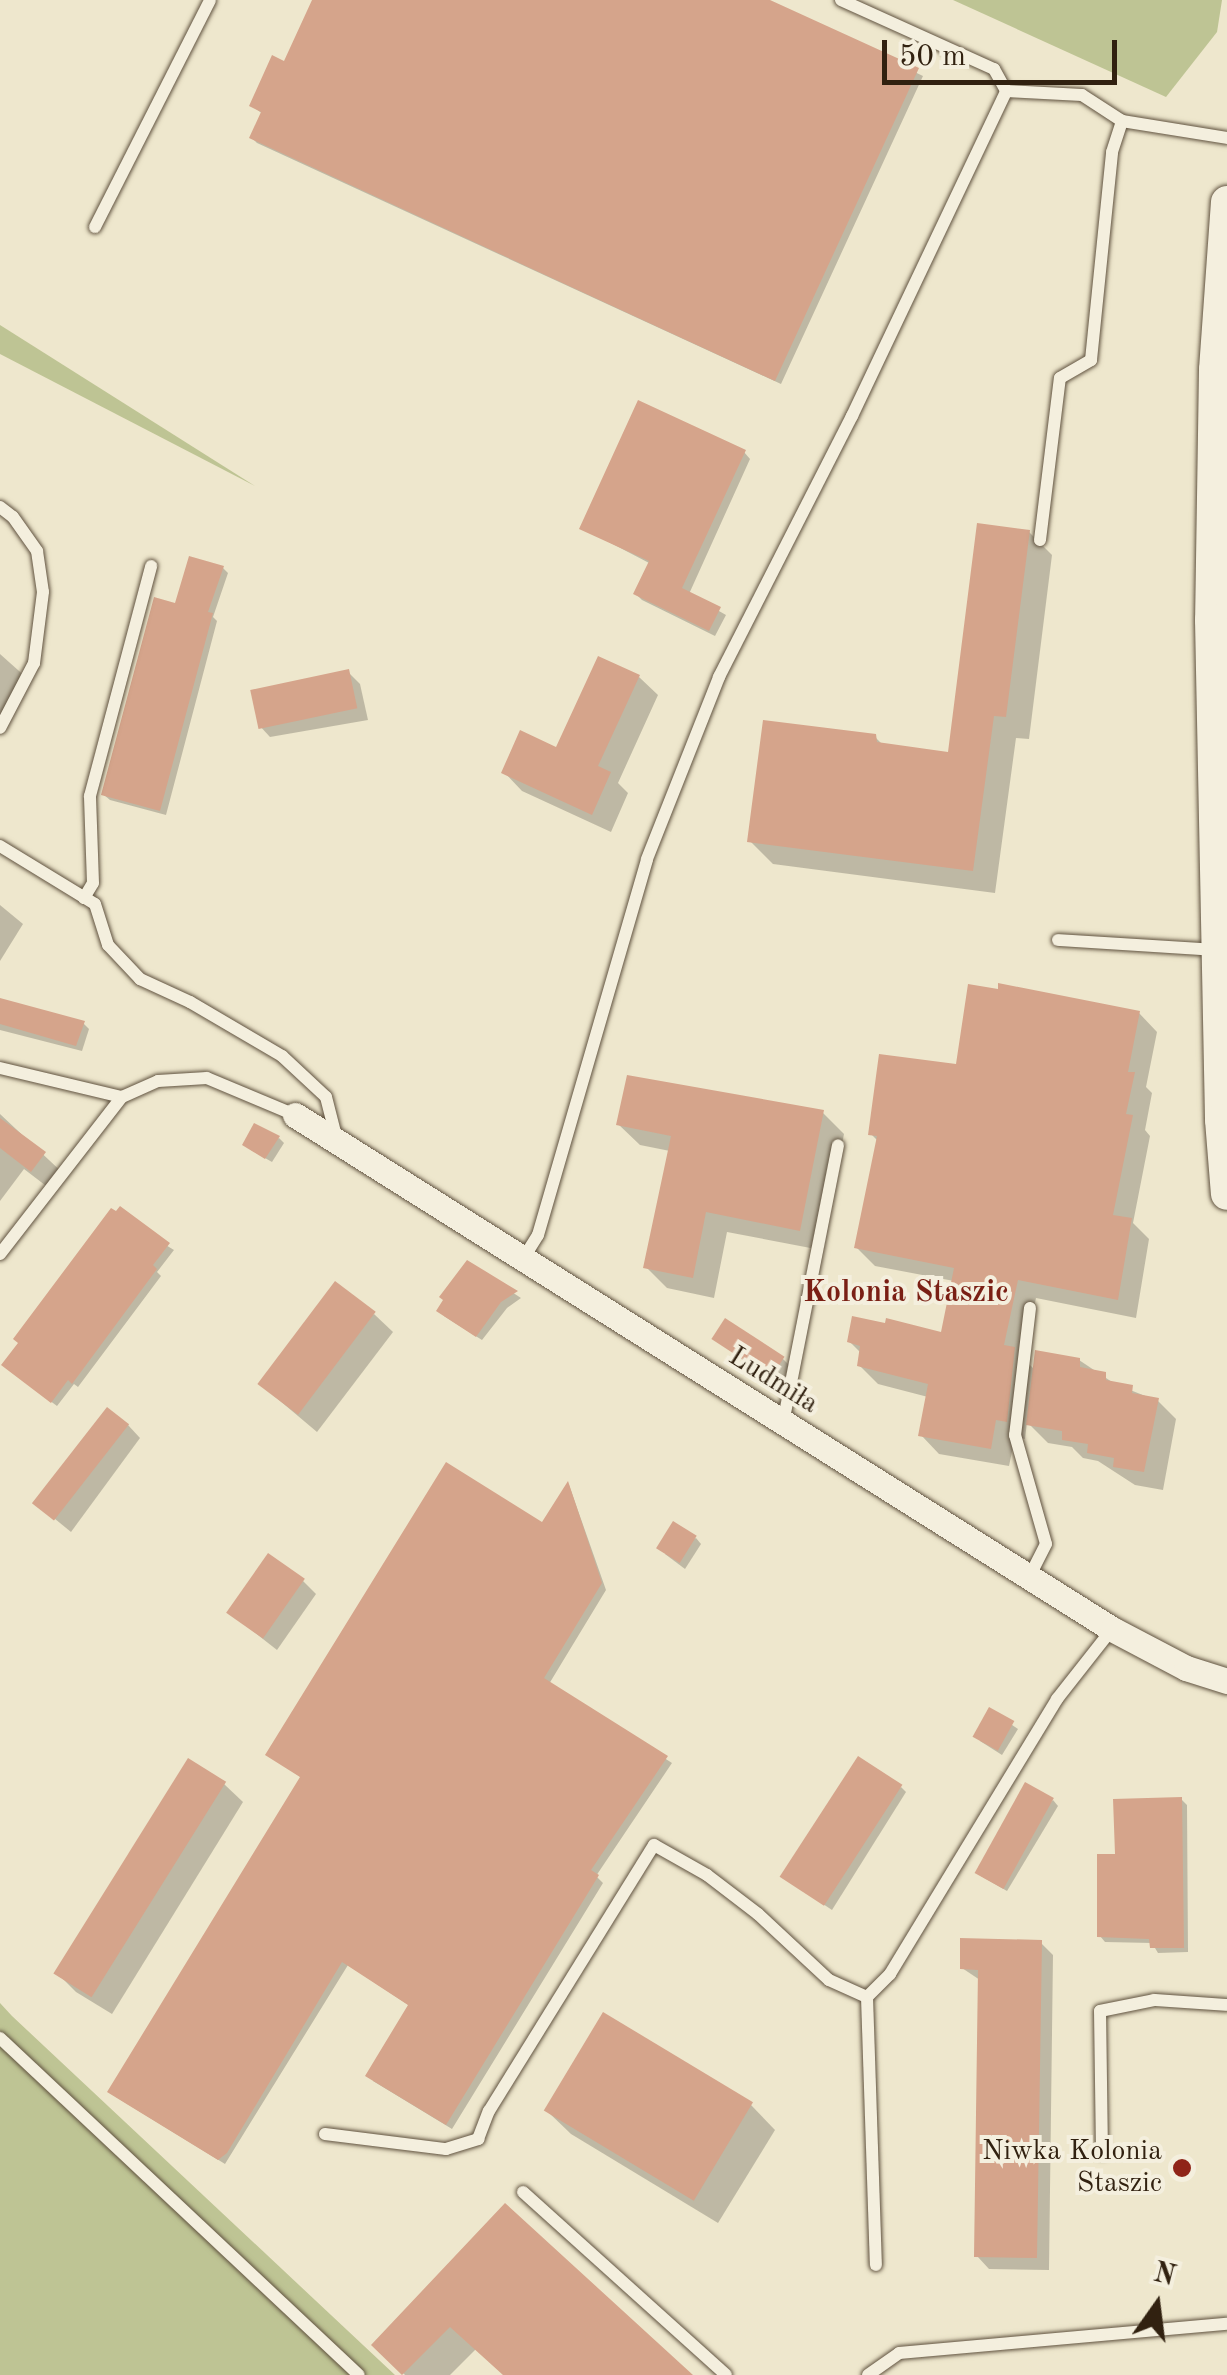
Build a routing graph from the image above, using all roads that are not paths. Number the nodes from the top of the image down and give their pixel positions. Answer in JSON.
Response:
{"nodes":[{"id":1,"x":210,"y":0,"type":"edge"},
{"id":2,"x":840,"y":0,"type":"edge"},
{"id":3,"x":1006,"y":91,"type":"junction"},
{"id":4,"x":1122,"y":121,"type":"junction"},
{"id":5,"x":1227,"y":138,"type":"edge"},
{"id":6,"x":1227,"y":202,"type":"edge"},
{"id":7,"x":95,"y":227,"type":"dead end"},
{"id":8,"x":0,"y":508,"type":"edge"},
{"id":9,"x":1040,"y":540,"type":"dead end"},
{"id":10,"x":151,"y":566,"type":"dead end"},
{"id":11,"x":0,"y":728,"type":"edge"},
{"id":12,"x":0,"y":846,"type":"edge"},
{"id":13,"x":84,"y":898,"type":"junction"},
{"id":14,"x":1058,"y":940,"type":"dead end"},
{"id":15,"x":1217,"y":950,"type":"junction"},
{"id":16,"x":0,"y":1068,"type":"edge"},
{"id":17,"x":122,"y":1097,"type":"junction"},
{"id":18,"x":295,"y":1115,"type":"joint"},
{"id":19,"x":338,"y":1142,"type":"junction"},
{"id":20,"x":838,"y":1145,"type":"dead end"},
{"id":21,"x":1227,"y":1194,"type":"edge"},
{"id":22,"x":0,"y":1254,"type":"edge"},
{"id":23,"x":523,"y":1259,"type":"junction"},
{"id":24,"x":1030,"y":1308,"type":"dead end"},
{"id":25,"x":784,"y":1423,"type":"junction"},
{"id":26,"x":1030,"y":1575,"type":"junction"},
{"id":27,"x":1112,"y":1629,"type":"junction"},
{"id":28,"x":1227,"y":1681,"type":"edge"},
{"id":29,"x":867,"y":1997,"type":"junction"},
{"id":30,"x":1227,"y":2005,"type":"edge"},
{"id":31,"x":0,"y":2038,"type":"edge"},
{"id":32,"x":325,"y":2134,"type":"dead end"},
{"id":33,"x":1102,"y":2153,"type":"dead end"},
{"id":34,"x":523,"y":2192,"type":"dead end"},
{"id":35,"x":876,"y":2265,"type":"dead end"},
{"id":36,"x":1227,"y":2324,"type":"edge"},
{"id":37,"x":359,"y":2375,"type":"edge"},
{"id":38,"x":726,"y":2375,"type":"edge"},
{"id":39,"x":868,"y":2375,"type":"edge"}],
"edges":[{"from":1,"to":7,"type":"lane"},
{"from":2,"to":3,"type":"lane"},
{"from":3,"to":4,"type":"lane"},
{"from":3,"to":23,"type":"lane"},
{"from":4,"to":5,"type":"lane"},
{"from":4,"to":9,"type":"lane"},
{"from":6,"to":15,"type":"street"},
{"from":8,"to":11,"type":"lane"},
{"from":10,"to":13,"type":"lane"},
{"from":12,"to":13,"type":"lane"},
{"from":13,"to":19,"type":"lane"},
{"from":14,"to":15,"type":"lane"},
{"from":15,"to":21,"type":"street"},
{"from":16,"to":17,"type":"lane"},
{"from":17,"to":18,"type":"lane"},
{"from":17,"to":22,"type":"lane"},
{"from":18,"to":19,"type":"street","name":"Ludmiła"},
{"from":19,"to":23,"type":"street","name":"Ludmiła"},
{"from":20,"to":25,"type":"lane"},
{"from":23,"to":25,"type":"street","name":"Ludmiła"},
{"from":24,"to":26,"type":"lane"},
{"from":25,"to":26,"type":"street","name":"Ludmiła"},
{"from":26,"to":27,"type":"street","name":"Ludmiła"},
{"from":27,"to":28,"type":"street","name":"Ludmiła"},
{"from":27,"to":29,"type":"lane"},
{"from":29,"to":32,"type":"lane"},
{"from":29,"to":35,"type":"lane"},
{"from":30,"to":33,"type":"lane"},
{"from":31,"to":37,"type":"lane"},
{"from":34,"to":38,"type":"lane"},
{"from":36,"to":39,"type":"lane"}]}
